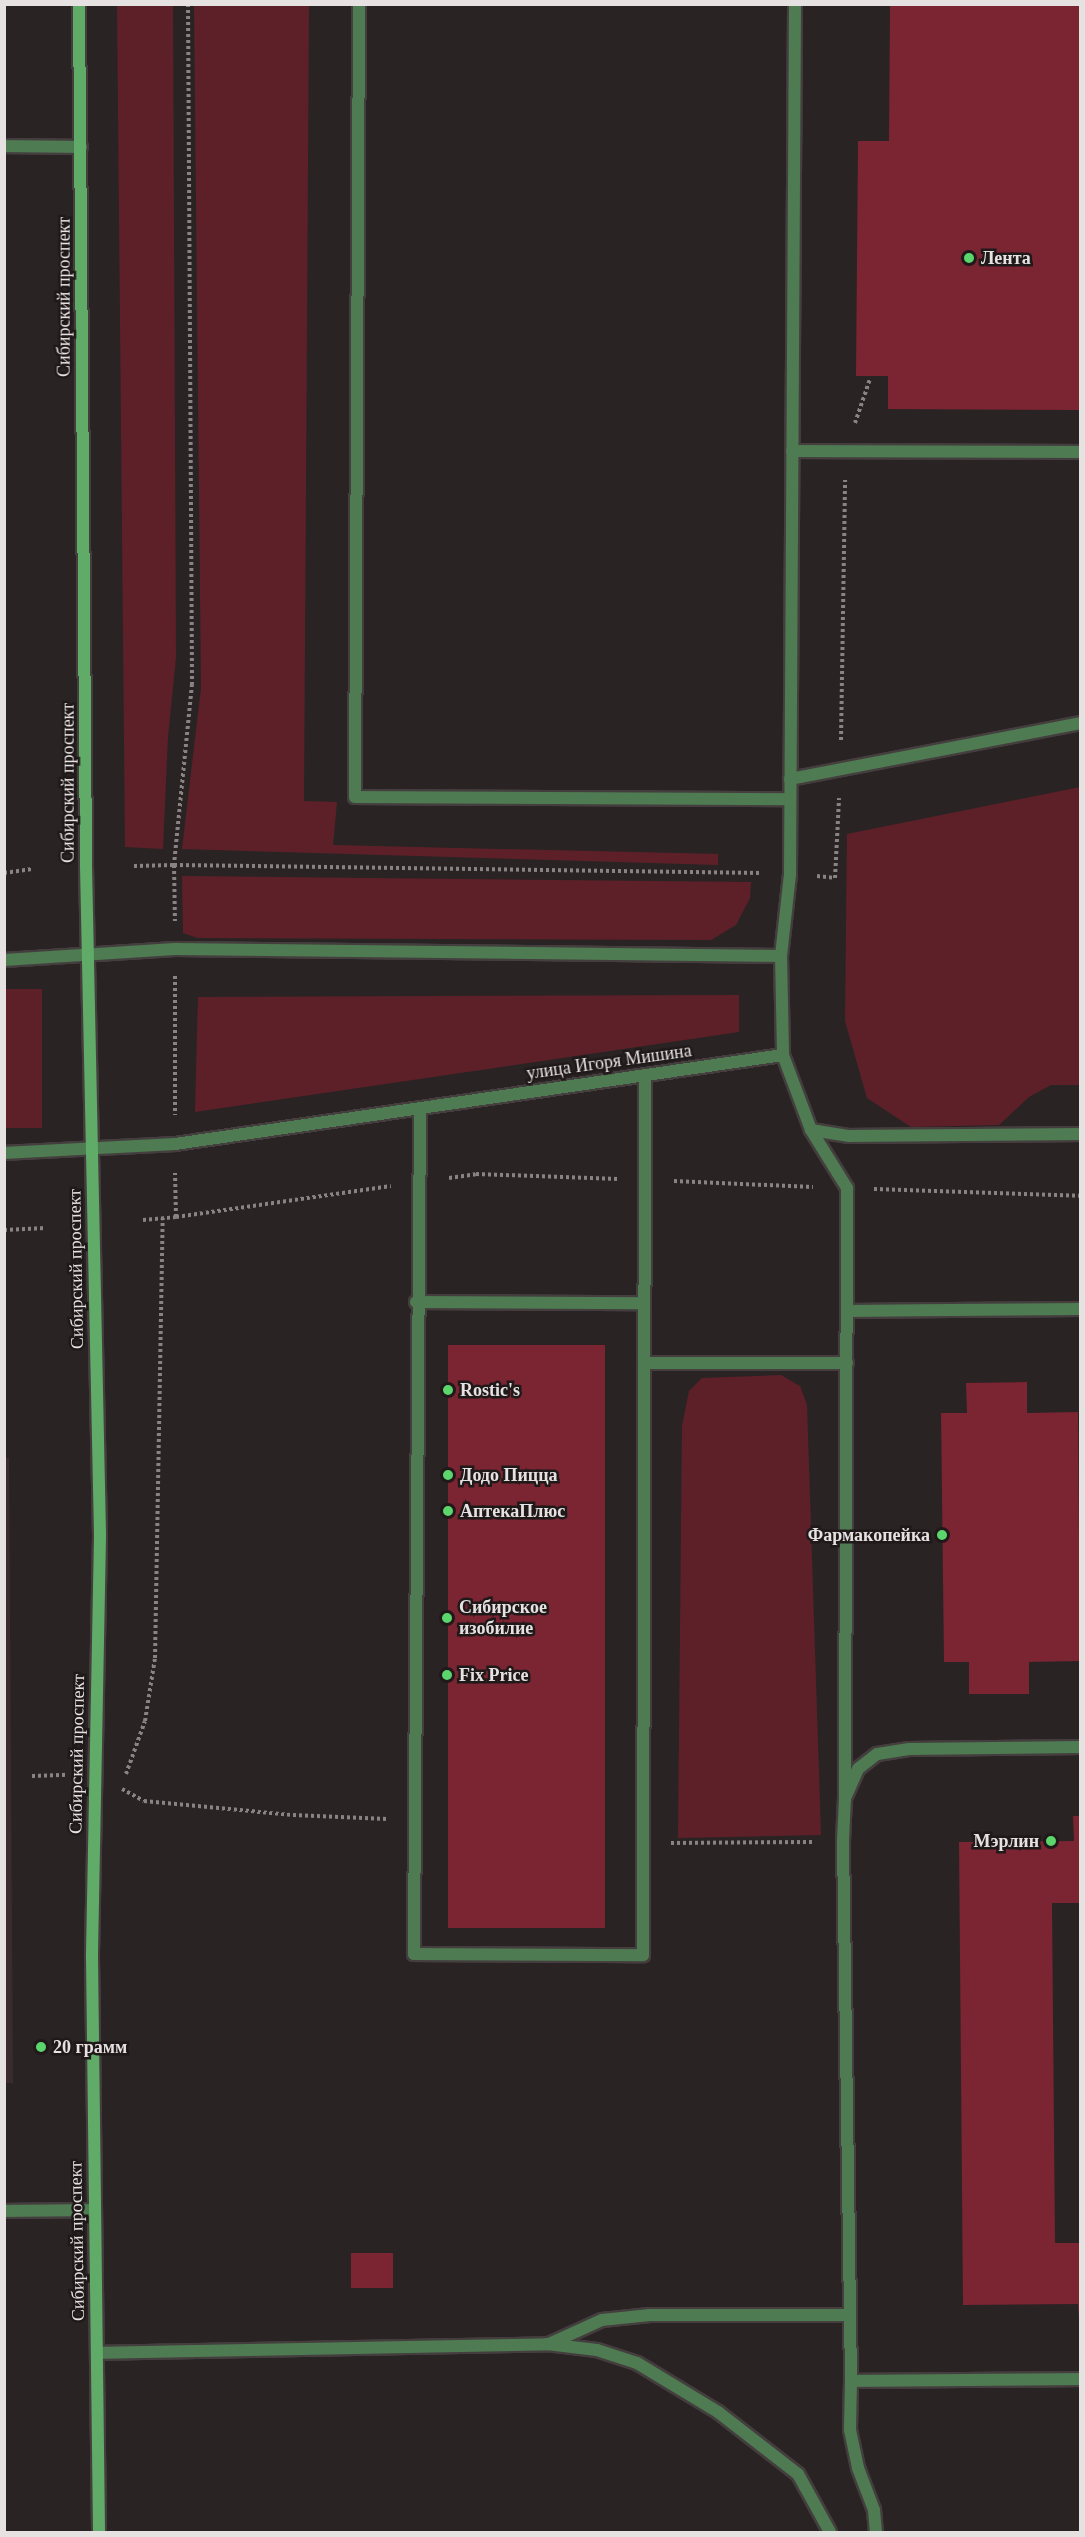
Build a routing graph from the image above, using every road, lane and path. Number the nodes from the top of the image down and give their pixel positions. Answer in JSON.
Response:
{"nodes":[{"id":1,"x":79,"y":4,"type":"edge"},
{"id":2,"x":188,"y":4,"type":"edge"},
{"id":3,"x":359,"y":4,"type":"edge"},
{"id":4,"x":795,"y":4,"type":"edge"},
{"id":5,"x":4,"y":146,"type":"edge"},
{"id":6,"x":81,"y":147,"type":"junction"},
{"id":7,"x":870,"y":379,"type":"dead end"},
{"id":8,"x":792,"y":451,"type":"junction"},
{"id":9,"x":846,"y":451,"type":"junction"},
{"id":10,"x":1080,"y":452,"type":"edge"},
{"id":11,"x":1080,"y":723,"type":"edge"},
{"id":12,"x":840,"y":769,"type":"junction"},
{"id":13,"x":790,"y":779,"type":"junction"},
{"id":14,"x":790,"y":799,"type":"junction"},
{"id":15,"x":174,"y":865,"type":"junction"},
{"id":16,"x":134,"y":866,"type":"dead end"},
{"id":17,"x":34,"y":869,"type":"dead end"},
{"id":18,"x":4,"y":873,"type":"edge"},
{"id":19,"x":790,"y":874,"type":"junction"},
{"id":20,"x":175,"y":924,"type":"dead end"},
{"id":21,"x":90,"y":954,"type":"junction"},
{"id":22,"x":781,"y":956,"type":"junction"},
{"id":23,"x":4,"y":960,"type":"edge"},
{"id":24,"x":175,"y":972,"type":"dead end"},
{"id":25,"x":783,"y":1055,"type":"junction"},
{"id":26,"x":645,"y":1075,"type":"junction"},
{"id":27,"x":420,"y":1108,"type":"junction"},
{"id":28,"x":175,"y":1117,"type":"dead end"},
{"id":29,"x":811,"y":1130,"type":"junction"},
{"id":30,"x":1080,"y":1134,"type":"edge"},
{"id":31,"x":92,"y":1148,"type":"junction"},
{"id":32,"x":4,"y":1153,"type":"edge"},
{"id":33,"x":175,"y":1166,"type":"dead end"},
{"id":34,"x":162,"y":1218,"type":"junction"},
{"id":35,"x":143,"y":1220,"type":"dead end"},
{"id":36,"x":46,"y":1228,"type":"dead end"},
{"id":37,"x":4,"y":1230,"type":"edge"},
{"id":38,"x":416,"y":1302,"type":"junction"},
{"id":39,"x":644,"y":1303,"type":"junction"},
{"id":40,"x":1080,"y":1309,"type":"edge"},
{"id":41,"x":847,"y":1311,"type":"junction"},
{"id":42,"x":644,"y":1363,"type":"junction"},
{"id":43,"x":847,"y":1363,"type":"junction"},
{"id":44,"x":1080,"y":1747,"type":"edge"},
{"id":45,"x":121,"y":1788,"type":"dead end"},
{"id":46,"x":845,"y":1798,"type":"junction"},
{"id":47,"x":144,"y":1801,"type":"dead end"},
{"id":48,"x":415,"y":1820,"type":"junction"},
{"id":49,"x":843,"y":1841,"type":"junction"},
{"id":50,"x":644,"y":1843,"type":"junction"},
{"id":51,"x":93,"y":2210,"type":"junction"},
{"id":52,"x":4,"y":2211,"type":"edge"},
{"id":53,"x":850,"y":2315,"type":"junction"},
{"id":54,"x":548,"y":2344,"type":"junction"},
{"id":55,"x":97,"y":2353,"type":"junction"},
{"id":56,"x":1080,"y":2379,"type":"edge"},
{"id":57,"x":851,"y":2381,"type":"junction"},
{"id":58,"x":99,"y":2532,"type":"edge"},
{"id":59,"x":830,"y":2532,"type":"edge"},
{"id":60,"x":876,"y":2532,"type":"edge"}],
"edges":[{"from":1,"to":6,"type":"main road","name":"Сибирский проспект"},
{"from":2,"to":15,"type":"path"},
{"from":3,"to":14,"type":"street"},
{"from":4,"to":8,"type":"street"},
{"from":5,"to":6,"type":"street"},
{"from":6,"to":21,"type":"main road","name":"Сибирский проспект"},
{"from":7,"to":9,"type":"path"},
{"from":8,"to":9,"type":"street"},
{"from":8,"to":13,"type":"street"},
{"from":9,"to":10,"type":"street"},
{"from":9,"to":12,"type":"path"},
{"from":11,"to":12,"type":"street"},
{"from":12,"to":13,"type":"street"},
{"from":12,"to":19,"type":"path"},
{"from":13,"to":14,"type":"street"},
{"from":14,"to":19,"type":"street"},
{"from":15,"to":16,"type":"path"},
{"from":15,"to":19,"type":"path"},
{"from":15,"to":20,"type":"path"},
{"from":17,"to":18,"type":"path"},
{"from":19,"to":22,"type":"street"},
{"from":21,"to":22,"type":"street"},
{"from":21,"to":23,"type":"street"},
{"from":21,"to":31,"type":"main road","name":"Сибирский проспект"},
{"from":22,"to":25,"type":"street"},
{"from":24,"to":28,"type":"path"},
{"from":25,"to":26,"type":"street","name":"улица Игоря Мишина"},
{"from":25,"to":29,"type":"street"},
{"from":26,"to":27,"type":"street","name":"улица Игоря Мишина"},
{"from":26,"to":39,"type":"street"},
{"from":27,"to":31,"type":"street","name":"улица Игоря Мишина"},
{"from":27,"to":38,"type":"street"},
{"from":29,"to":30,"type":"street"},
{"from":29,"to":41,"type":"street"},
{"from":31,"to":32,"type":"street","name":"улица Игоря Мишина"},
{"from":31,"to":51,"type":"main road","name":"Сибирский проспект"},
{"from":33,"to":34,"type":"path"},
{"from":34,"to":35,"type":"path"},
{"from":34,"to":45,"type":"path"},
{"from":36,"to":37,"type":"path"},
{"from":38,"to":39,"type":"street"},
{"from":38,"to":48,"type":"street"},
{"from":39,"to":42,"type":"street"},
{"from":40,"to":41,"type":"street"},
{"from":41,"to":43,"type":"street"},
{"from":42,"to":43,"type":"street"},
{"from":42,"to":50,"type":"street"},
{"from":43,"to":46,"type":"street"},
{"from":44,"to":46,"type":"street"},
{"from":46,"to":49,"type":"street"},
{"from":47,"to":48,"type":"path"},
{"from":48,"to":50,"type":"street"},
{"from":49,"to":50,"type":"path"},
{"from":49,"to":53,"type":"street"},
{"from":51,"to":52,"type":"street"},
{"from":51,"to":55,"type":"main road","name":"Сибирский проспект"},
{"from":53,"to":54,"type":"street"},
{"from":53,"to":57,"type":"street"},
{"from":54,"to":55,"type":"street"},
{"from":54,"to":59,"type":"street"},
{"from":55,"to":58,"type":"main road","name":"Сибирский проспект"},
{"from":56,"to":57,"type":"street"},
{"from":57,"to":60,"type":"street"}]}
